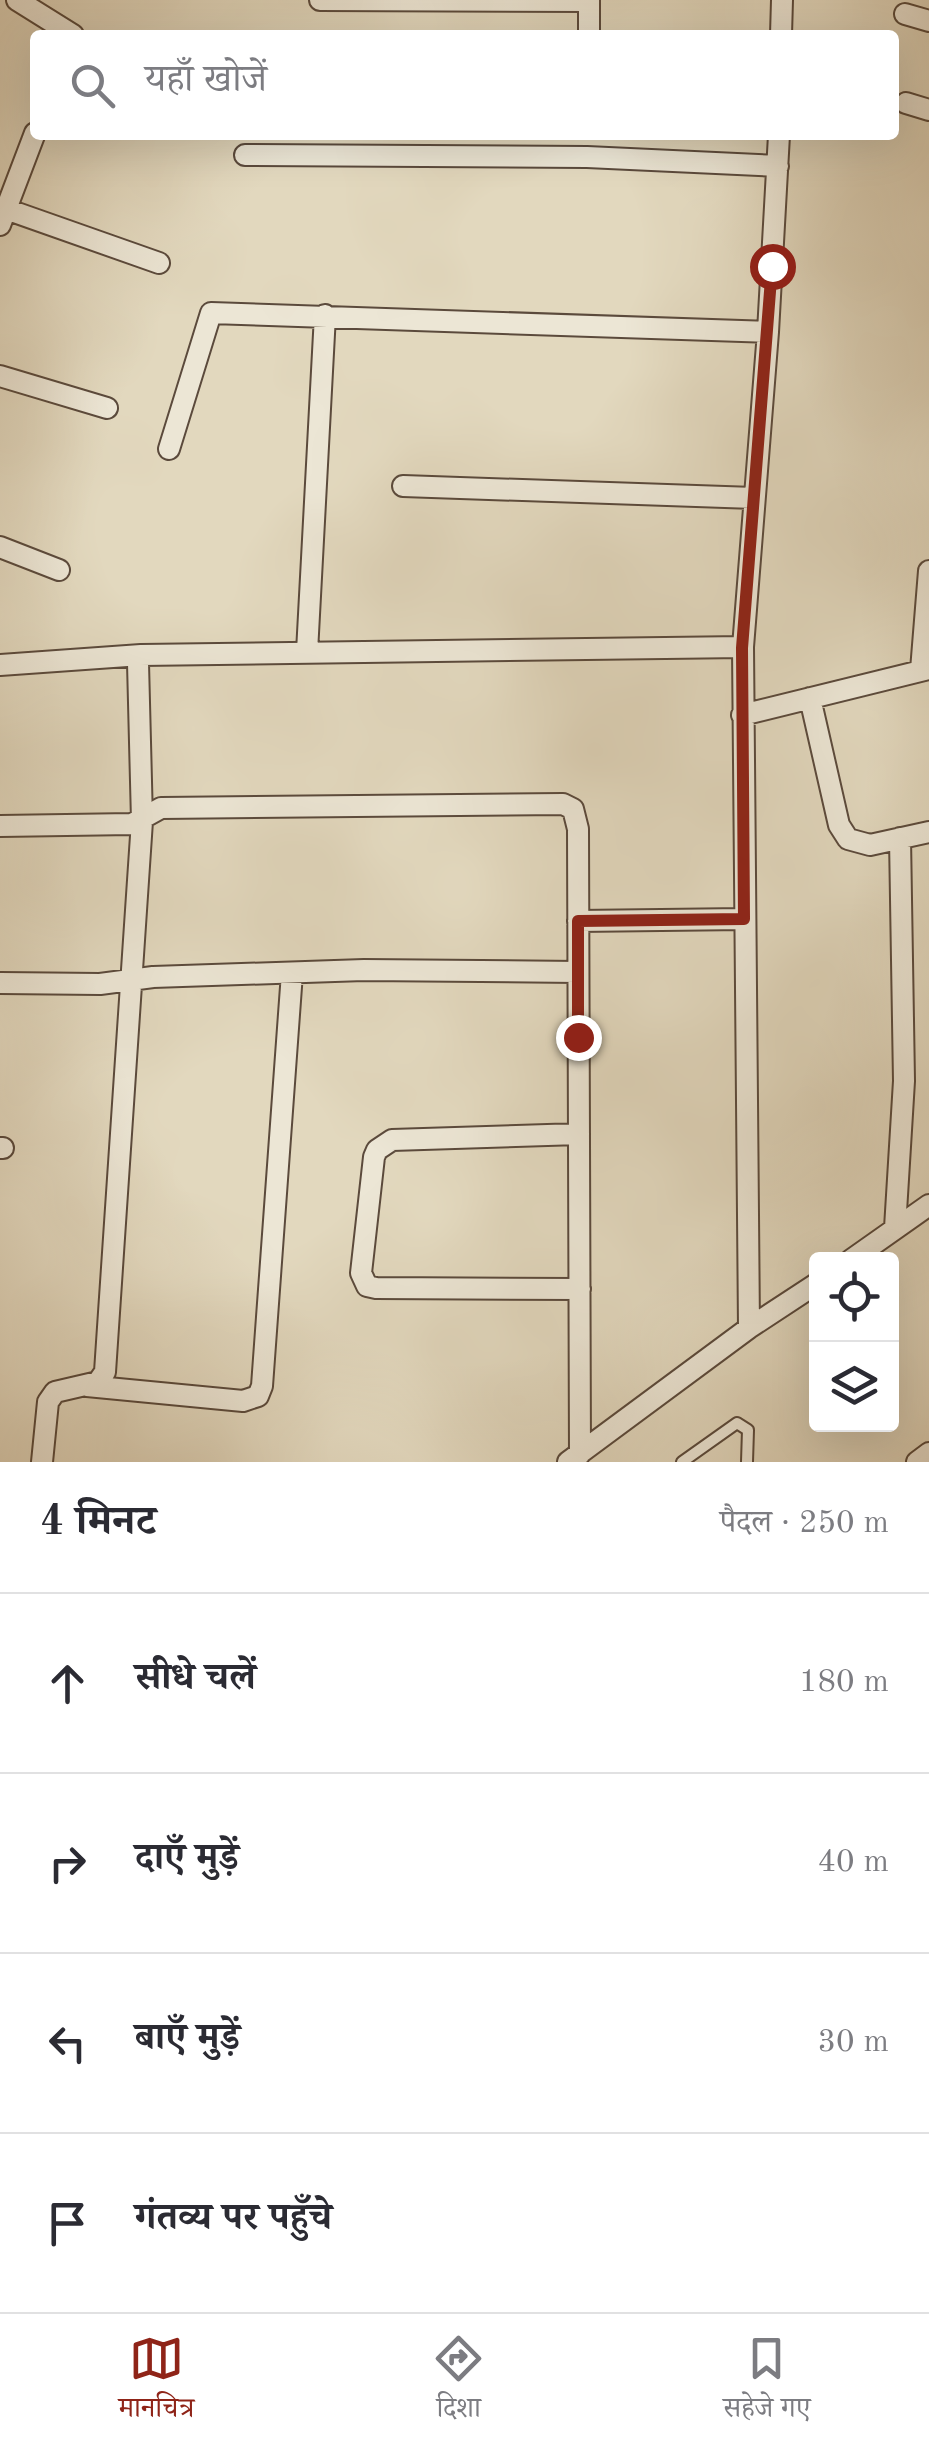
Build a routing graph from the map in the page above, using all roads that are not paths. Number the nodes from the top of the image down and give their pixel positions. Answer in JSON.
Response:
{"nodes":[{"id":1,"x":17,"y":0,"type":"edge"},
{"id":2,"x":320,"y":0,"type":"edge"},
{"id":3,"x":589,"y":0,"type":"edge"},
{"id":4,"x":782,"y":0,"type":"edge"},
{"id":5,"x":905,"y":14,"type":"dead end"},
{"id":6,"x":929,"y":21,"type":"edge"},
{"id":7,"x":65,"y":30,"type":"edge"},
{"id":8,"x":589,"y":30,"type":"edge"},
{"id":9,"x":781,"y":30,"type":"edge"},
{"id":10,"x":906,"y":103,"type":"dead end"},
{"id":11,"x":929,"y":110,"type":"edge"},
{"id":12,"x":32,"y":140,"type":"edge"},
{"id":13,"x":588,"y":140,"type":"edge"},
{"id":14,"x":778,"y":140,"type":"edge"},
{"id":15,"x":245,"y":155,"type":"dead end"},
{"id":16,"x":588,"y":157,"type":"junction"},
{"id":17,"x":778,"y":166,"type":"junction"},
{"id":18,"x":2,"y":214,"type":"edge"},
{"id":19,"x":159,"y":263,"type":"dead end"},
{"id":20,"x":325,"y":315,"type":"junction"},
{"id":21,"x":768,"y":332,"type":"junction"},
{"id":22,"x":0,"y":376,"type":"edge"},
{"id":23,"x":107,"y":408,"type":"dead end"},
{"id":24,"x":169,"y":449,"type":"dead end"},
{"id":25,"x":402,"y":486,"type":"dead end"},
{"id":26,"x":754,"y":498,"type":"junction"},
{"id":27,"x":0,"y":547,"type":"edge"},
{"id":28,"x":59,"y":570,"type":"dead end"},
{"id":29,"x":929,"y":571,"type":"edge"},
{"id":30,"x":742,"y":648,"type":"junction"},
{"id":31,"x":307,"y":652,"type":"junction"},
{"id":32,"x":141,"y":654,"type":"junction"},
{"id":33,"x":0,"y":665,"type":"edge"},
{"id":34,"x":925,"y":669,"type":"edge"},
{"id":35,"x":810,"y":698,"type":"junction"},
{"id":36,"x":742,"y":715,"type":"junction"},
{"id":37,"x":142,"y":821,"type":"junction"},
{"id":38,"x":0,"y":826,"type":"edge"},
{"id":39,"x":929,"y":832,"type":"edge"},
{"id":40,"x":900,"y":838,"type":"junction"},
{"id":41,"x":744,"y":919,"type":"junction"},
{"id":42,"x":578,"y":921,"type":"junction"},
{"id":43,"x":578,"y":972,"type":"junction"},
{"id":44,"x":292,"y":973,"type":"junction"},
{"id":45,"x":130,"y":980,"type":"junction"},
{"id":46,"x":0,"y":982,"type":"edge"},
{"id":47,"x":579,"y":1134,"type":"junction"},
{"id":48,"x":929,"y":1205,"type":"edge"},
{"id":49,"x":895,"y":1228,"type":"junction"},
{"id":50,"x":862,"y":1252,"type":"edge"},
{"id":51,"x":580,"y":1288,"type":"junction"},
{"id":52,"x":809,"y":1289,"type":"edge"},
{"id":53,"x":749,"y":1328,"type":"junction"},
{"id":54,"x":87,"y":1386,"type":"junction"},
{"id":55,"x":929,"y":1453,"type":"edge"},
{"id":56,"x":574,"y":1458,"type":"edge"},
{"id":57,"x":42,"y":1462,"type":"edge"},
{"id":58,"x":682,"y":1462,"type":"edge"},
{"id":59,"x":747,"y":1462,"type":"edge"},
{"id":60,"x":917,"y":1462,"type":"edge"}],
"edges":[{"from":1,"to":7,"type":"street"},
{"from":2,"to":3,"type":"street"},
{"from":3,"to":8,"type":"street"},
{"from":4,"to":9,"type":"street"},
{"from":5,"to":6,"type":"street"},
{"from":10,"to":11,"type":"street"},
{"from":12,"to":18,"type":"street"},
{"from":13,"to":16,"type":"street"},
{"from":14,"to":17,"type":"street"},
{"from":15,"to":16,"type":"street"},
{"from":16,"to":17,"type":"street"},
{"from":17,"to":21,"type":"street"},
{"from":18,"to":19,"type":"street"},
{"from":20,"to":21,"type":"street"},
{"from":20,"to":24,"type":"street"},
{"from":20,"to":31,"type":"street"},
{"from":21,"to":26,"type":"street"},
{"from":22,"to":23,"type":"street"},
{"from":25,"to":26,"type":"street"},
{"from":26,"to":30,"type":"street"},
{"from":27,"to":28,"type":"street"},
{"from":29,"to":34,"type":"street"},
{"from":30,"to":31,"type":"street"},
{"from":30,"to":36,"type":"street"},
{"from":31,"to":32,"type":"street"},
{"from":32,"to":33,"type":"street"},
{"from":32,"to":37,"type":"street"},
{"from":34,"to":35,"type":"street"},
{"from":35,"to":36,"type":"street"},
{"from":35,"to":40,"type":"street"},
{"from":36,"to":41,"type":"street"},
{"from":37,"to":38,"type":"street"},
{"from":37,"to":42,"type":"street"},
{"from":37,"to":45,"type":"street"},
{"from":39,"to":40,"type":"street"},
{"from":40,"to":49,"type":"street"},
{"from":41,"to":42,"type":"street"},
{"from":41,"to":53,"type":"street"},
{"from":42,"to":43,"type":"street"},
{"from":43,"to":44,"type":"street"},
{"from":43,"to":47,"type":"street"},
{"from":44,"to":45,"type":"street"},
{"from":44,"to":54,"type":"street"},
{"from":45,"to":46,"type":"street"},
{"from":45,"to":54,"type":"street"},
{"from":47,"to":51,"type":"street"},
{"from":47,"to":51,"type":"street"},
{"from":48,"to":49,"type":"street"},
{"from":49,"to":50,"type":"street"},
{"from":51,"to":56,"type":"street"},
{"from":52,"to":53,"type":"street"},
{"from":53,"to":56,"type":"street"},
{"from":54,"to":57,"type":"street"},
{"from":55,"to":60,"type":"street"},
{"from":58,"to":59,"type":"lane"}]}
